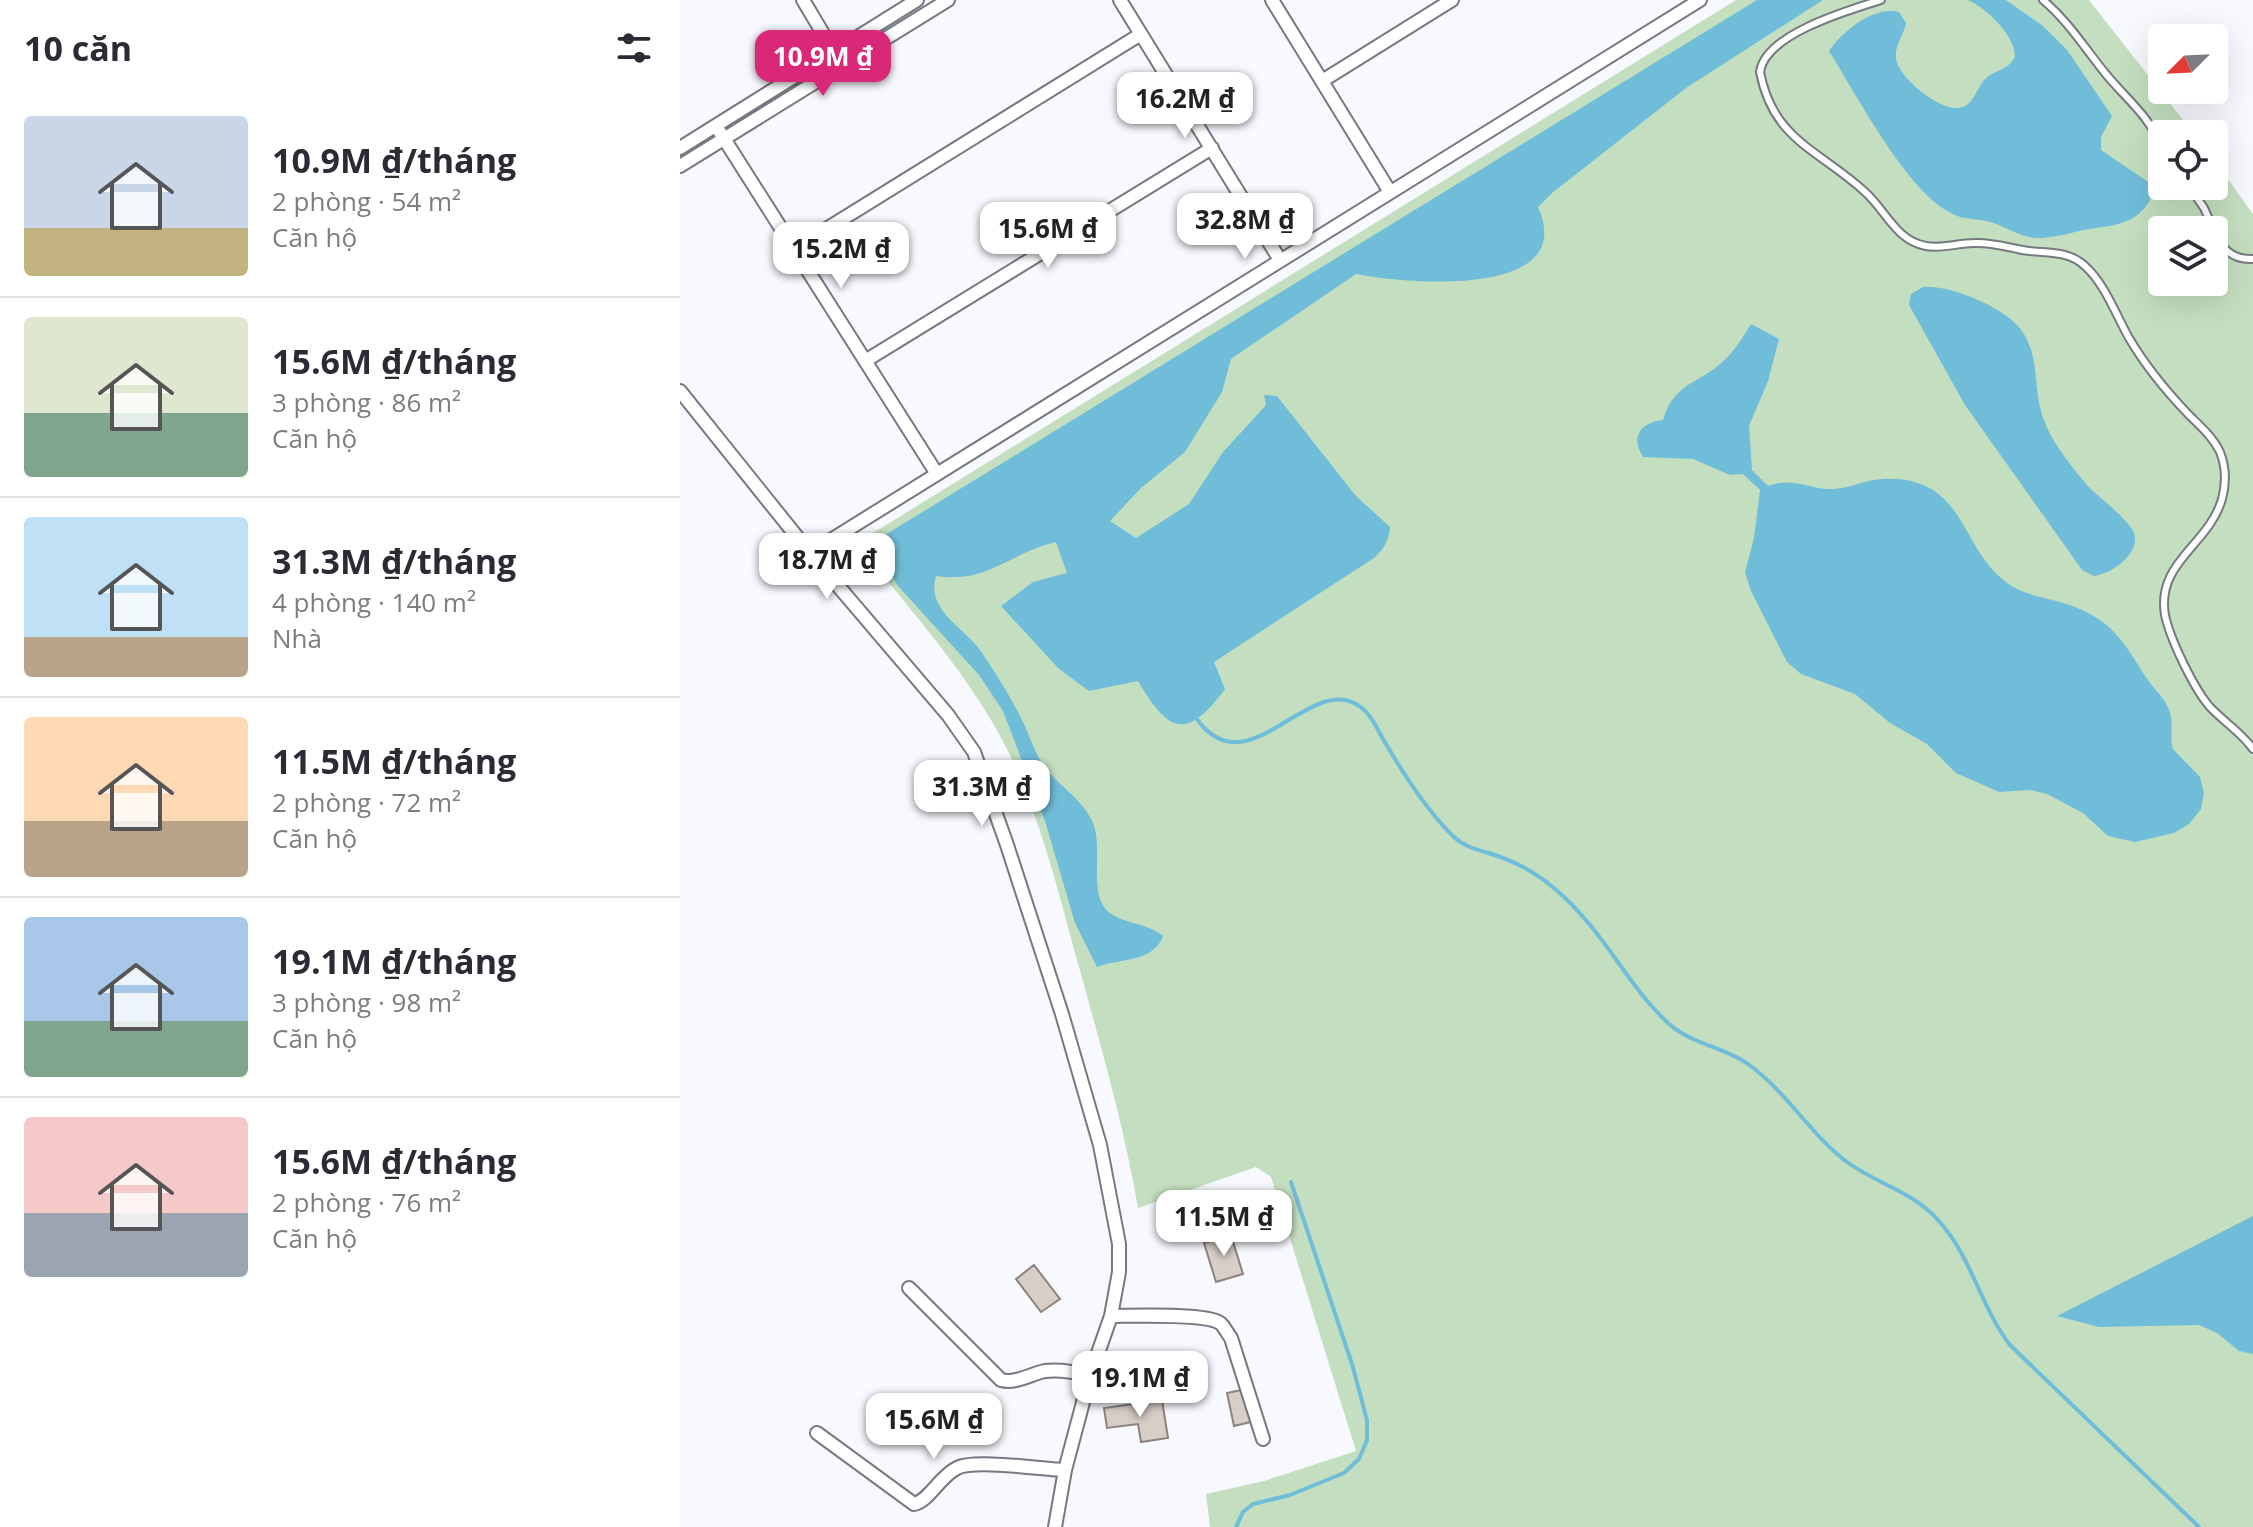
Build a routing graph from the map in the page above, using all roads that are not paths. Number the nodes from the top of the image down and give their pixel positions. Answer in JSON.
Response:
{"nodes":[{"id":1,"x":803,"y":0,"type":"edge"},
{"id":2,"x":917,"y":0,"type":"edge"},
{"id":3,"x":948,"y":0,"type":"edge"},
{"id":4,"x":1120,"y":0,"type":"edge"},
{"id":5,"x":1272,"y":0,"type":"edge"},
{"id":6,"x":1452,"y":0,"type":"edge"},
{"id":7,"x":1700,"y":0,"type":"edge"},
{"id":8,"x":1881,"y":0,"type":"edge"},
{"id":9,"x":2043,"y":0,"type":"edge"},
{"id":10,"x":1141,"y":34,"type":"junction"},
{"id":11,"x":834,"y":52,"type":"junction"},
{"id":12,"x":1322,"y":81,"type":"junction"},
{"id":13,"x":2148,"y":121,"type":"edge"},
{"id":14,"x":716,"y":126,"type":"junction"},
{"id":15,"x":724,"y":138,"type":"junction"},
{"id":16,"x":680,"y":148,"type":"edge"},
{"id":17,"x":1212,"y":148,"type":"junction"},
{"id":18,"x":680,"y":166,"type":"edge"},
{"id":19,"x":1390,"y":192,"type":"junction"},
{"id":20,"x":794,"y":249,"type":"junction"},
{"id":21,"x":2228,"y":251,"type":"edge"},
{"id":22,"x":2253,"y":259,"type":"edge"},
{"id":23,"x":1280,"y":260,"type":"junction"},
{"id":24,"x":865,"y":361,"type":"junction"},
{"id":25,"x":680,"y":391,"type":"edge"},
{"id":26,"x":937,"y":474,"type":"junction"},
{"id":27,"x":810,"y":553,"type":"junction"},
{"id":28,"x":2253,"y":749,"type":"edge"},
{"id":29,"x":909,"y":1288,"type":"dead end"},
{"id":30,"x":1111,"y":1316,"type":"junction"},
{"id":31,"x":1090,"y":1376,"type":"junction"},
{"id":32,"x":817,"y":1433,"type":"dead end"},
{"id":33,"x":1263,"y":1439,"type":"dead end"},
{"id":34,"x":1065,"y":1470,"type":"junction"},
{"id":35,"x":1055,"y":1527,"type":"edge"}],
"edges":[{"from":1,"to":11,"type":"street"},
{"from":2,"to":11,"type":"street"},
{"from":3,"to":15,"type":"street"},
{"from":4,"to":10,"type":"street"},
{"from":5,"to":12,"type":"street"},
{"from":6,"to":12,"type":"street"},
{"from":7,"to":19,"type":"street"},
{"from":8,"to":28,"type":"lane"},
{"from":9,"to":13,"type":"lane"},
{"from":10,"to":17,"type":"street"},
{"from":10,"to":20,"type":"street"},
{"from":11,"to":14,"type":"street"},
{"from":12,"to":19,"type":"street"},
{"from":14,"to":15,"type":"street"},
{"from":14,"to":16,"type":"street"},
{"from":15,"to":18,"type":"street"},
{"from":15,"to":20,"type":"street"},
{"from":17,"to":23,"type":"street"},
{"from":17,"to":24,"type":"street"},
{"from":19,"to":23,"type":"street"},
{"from":20,"to":24,"type":"street"},
{"from":21,"to":22,"type":"lane"},
{"from":23,"to":26,"type":"street"},
{"from":24,"to":26,"type":"street"},
{"from":25,"to":27,"type":"street"},
{"from":26,"to":27,"type":"street"},
{"from":27,"to":30,"type":"street"},
{"from":29,"to":31,"type":"street"},
{"from":30,"to":31,"type":"street"},
{"from":30,"to":33,"type":"street"},
{"from":31,"to":34,"type":"street"},
{"from":32,"to":34,"type":"street"},
{"from":34,"to":35,"type":"street"}]}
